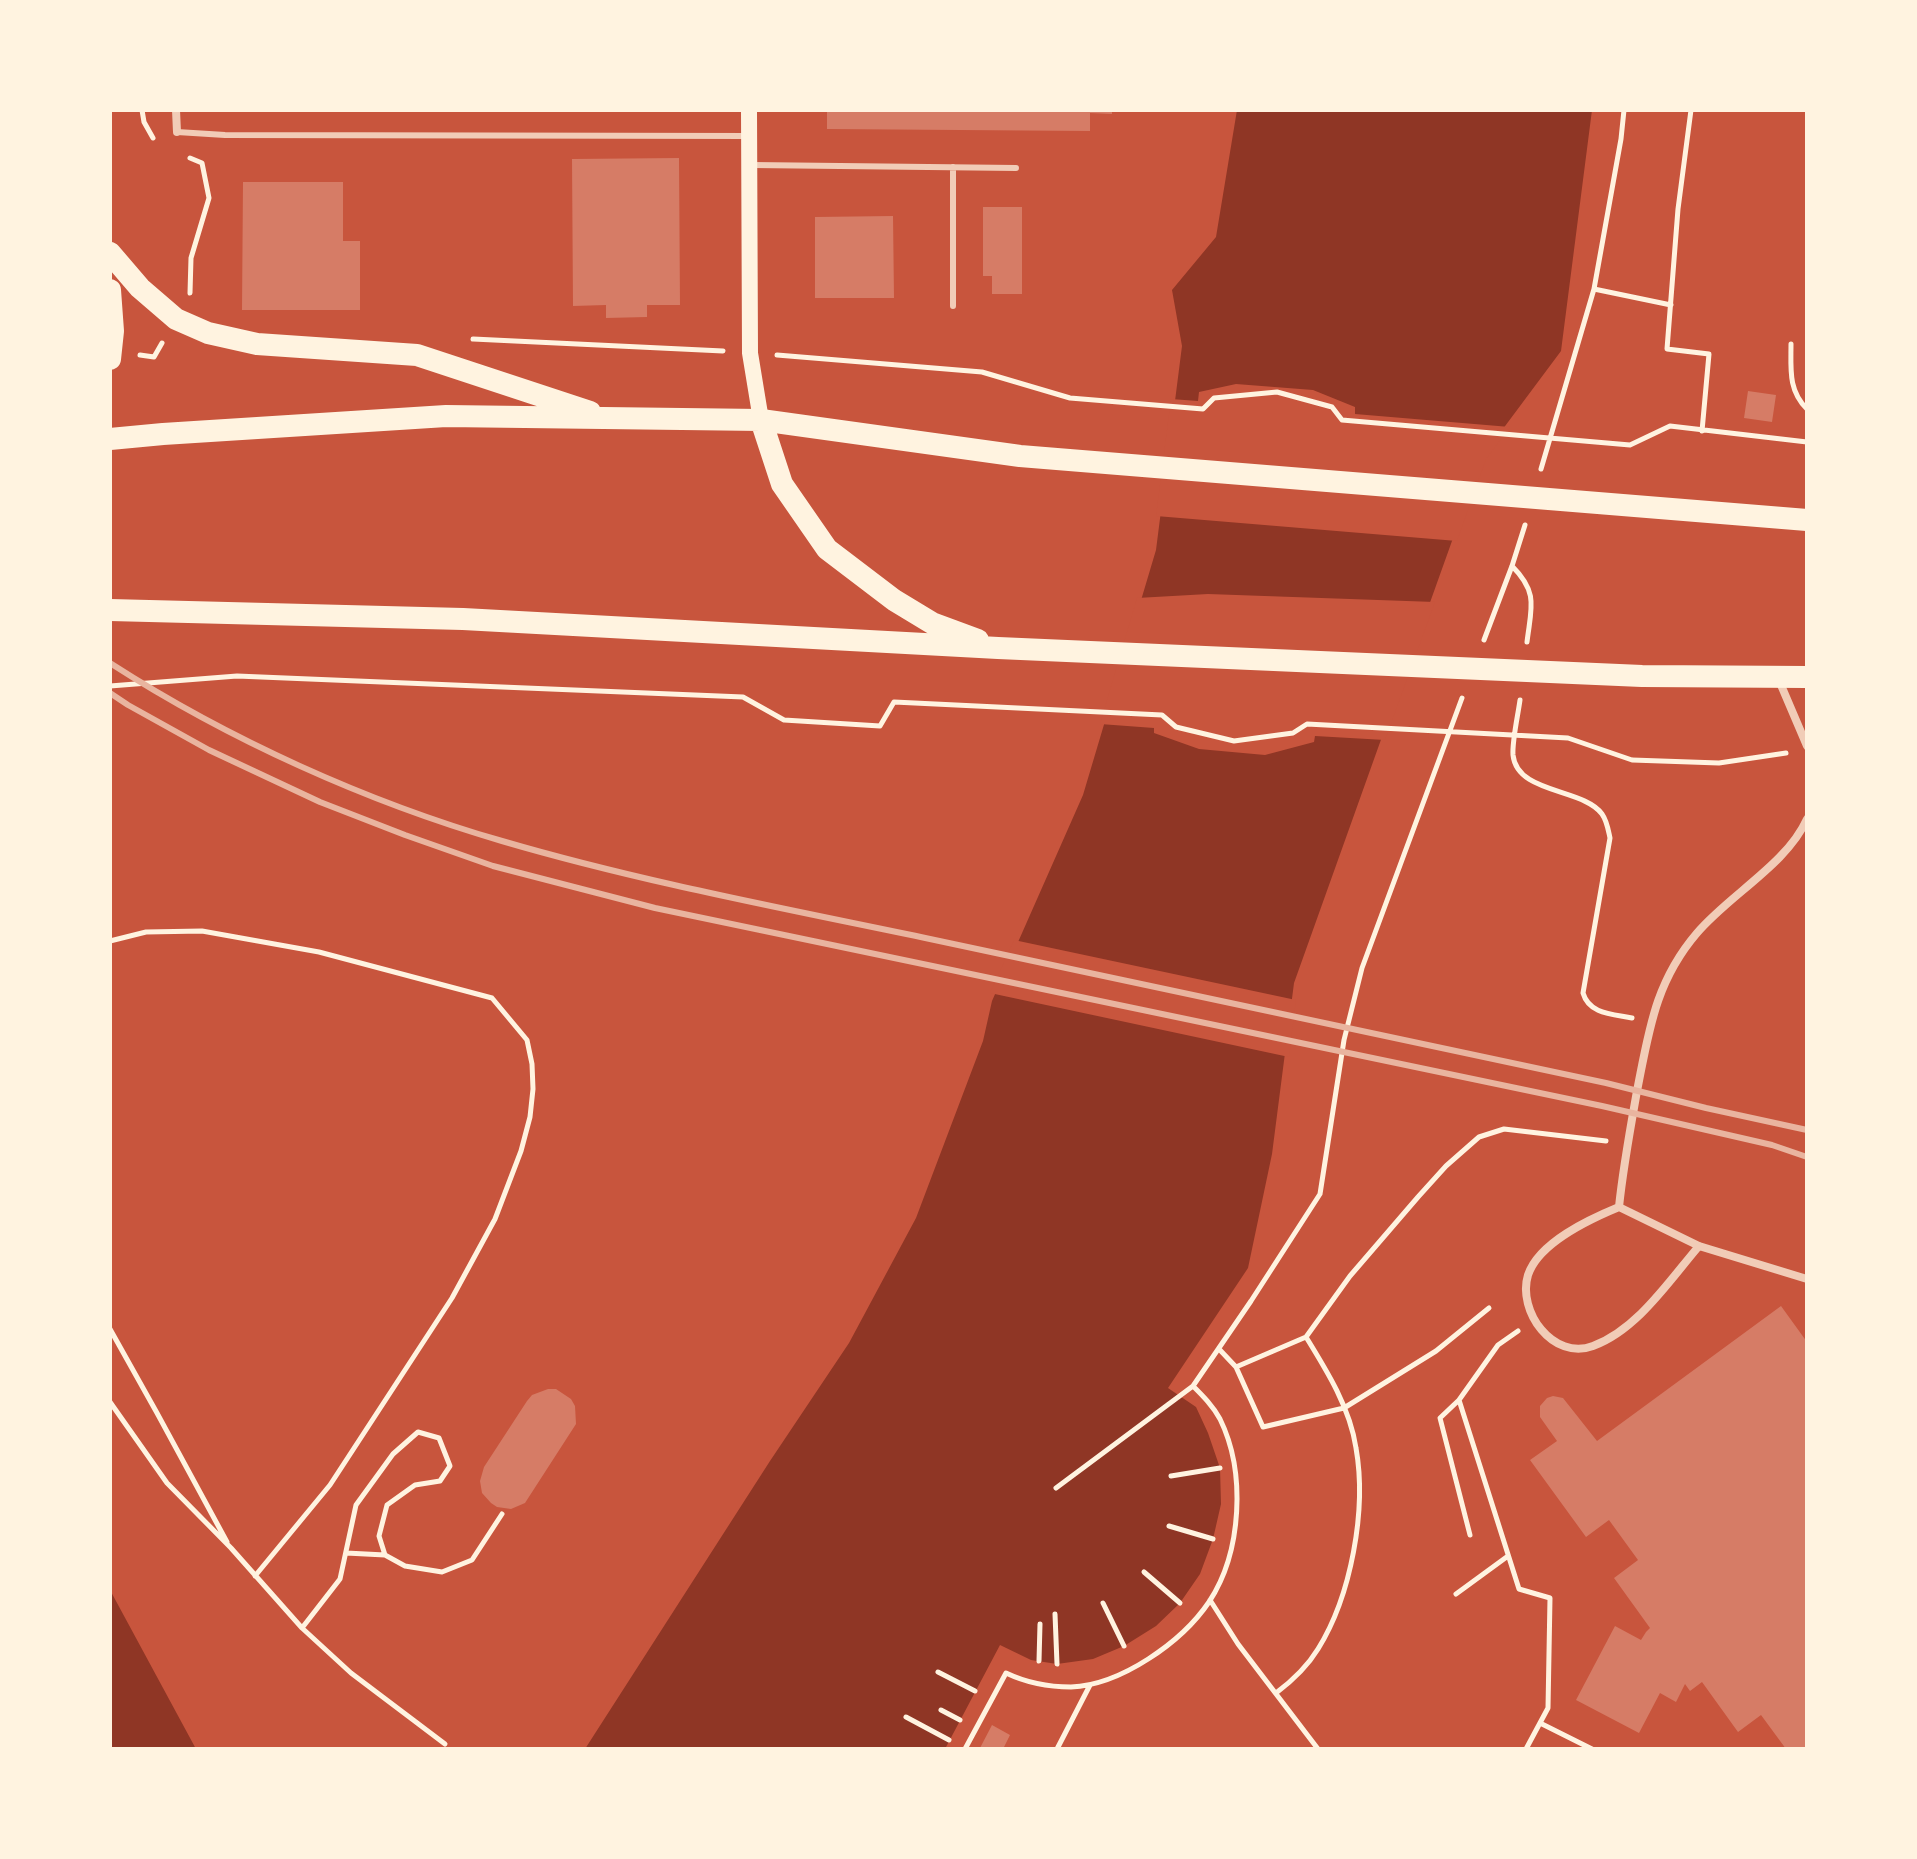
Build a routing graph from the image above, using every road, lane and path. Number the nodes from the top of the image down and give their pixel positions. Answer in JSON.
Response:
{"nodes":[{"id":1,"x":176,"y":110,"type":"edge"},
{"id":2,"x":749,"y":110,"type":"edge"},
{"id":3,"x":1624,"y":110,"type":"edge"},
{"id":4,"x":1691,"y":110,"type":"edge"},
{"id":5,"x":177,"y":132,"type":"joint"},
{"id":6,"x":749,"y":136,"type":"junction"},
{"id":7,"x":202,"y":163,"type":"dead end"},
{"id":8,"x":748,"y":165,"type":"junction"},
{"id":9,"x":953,"y":167,"type":"junction"},
{"id":10,"x":1016,"y":168,"type":"dead end"},
{"id":11,"x":110,"y":253,"type":"edge"},
{"id":12,"x":1594,"y":289,"type":"junction"},
{"id":13,"x":110,"y":290,"type":"edge"},
{"id":14,"x":190,"y":296,"type":"dead end"},
{"id":15,"x":1671,"y":305,"type":"junction"},
{"id":16,"x":953,"y":306,"type":"dead end"},
{"id":17,"x":1791,"y":344,"type":"dead end"},
{"id":18,"x":800,"y":357,"type":"dead end"},
{"id":19,"x":110,"y":359,"type":"edge"},
{"id":20,"x":1807,"y":409,"type":"edge"},
{"id":21,"x":610,"y":418,"type":"junction"},
{"id":22,"x":761,"y":420,"type":"junction"},
{"id":23,"x":1702,"y":431,"type":"junction"},
{"id":24,"x":110,"y":439,"type":"edge"},
{"id":25,"x":1807,"y":442,"type":"edge"},
{"id":26,"x":1538,"y":478,"type":"dead end"},
{"id":27,"x":1807,"y":520,"type":"edge"},
{"id":28,"x":1525,"y":522,"type":"dead end"},
{"id":29,"x":1512,"y":566,"type":"junction"},
{"id":30,"x":110,"y":610,"type":"edge"},
{"id":31,"x":1526,"y":647,"type":"dead end"},
{"id":32,"x":998,"y":648,"type":"junction"},
{"id":33,"x":1481,"y":649,"type":"dead end"},
{"id":34,"x":1778,"y":677,"type":"junction"},
{"id":35,"x":1807,"y":677,"type":"edge"},
{"id":36,"x":110,"y":686,"type":"edge"},
{"id":37,"x":1465,"y":690,"type":"dead end"},
{"id":38,"x":1520,"y":693,"type":"dead end"},
{"id":39,"x":1807,"y":746,"type":"edge"},
{"id":40,"x":1775,"y":755,"type":"dead end"},
{"id":41,"x":1807,"y":819,"type":"edge"},
{"id":42,"x":110,"y":941,"type":"edge"},
{"id":43,"x":1650,"y":1021,"type":"junction"},
{"id":44,"x":1606,"y":1141,"type":"dead end"},
{"id":45,"x":1619,"y":1207,"type":"junction"},
{"id":46,"x":1699,"y":1246,"type":"junction"},
{"id":47,"x":1807,"y":1279,"type":"edge"},
{"id":48,"x":1489,"y":1308,"type":"dead end"},
{"id":49,"x":1535,"y":1321,"type":"junction"},
{"id":50,"x":110,"y":1329,"type":"edge"},
{"id":51,"x":1306,"y":1337,"type":"junction"},
{"id":52,"x":1219,"y":1348,"type":"junction"},
{"id":53,"x":1236,"y":1367,"type":"junction"},
{"id":54,"x":1193,"y":1386,"type":"junction"},
{"id":55,"x":1459,"y":1400,"type":"junction"},
{"id":56,"x":110,"y":1402,"type":"edge"},
{"id":57,"x":1344,"y":1408,"type":"junction"},
{"id":58,"x":1220,"y":1468,"type":"dead end"},
{"id":59,"x":1171,"y":1476,"type":"dead end"},
{"id":60,"x":1056,"y":1488,"type":"dead end"},
{"id":61,"x":502,"y":1514,"type":"dead end"},
{"id":62,"x":1169,"y":1526,"type":"dead end"},
{"id":63,"x":1470,"y":1535,"type":"dead end"},
{"id":64,"x":1213,"y":1539,"type":"dead end"},
{"id":65,"x":231,"y":1548,"type":"junction"},
{"id":66,"x":346,"y":1553,"type":"junction"},
{"id":67,"x":385,"y":1555,"type":"junction"},
{"id":68,"x":1508,"y":1556,"type":"junction"},
{"id":69,"x":1144,"y":1572,"type":"dead end"},
{"id":70,"x":255,"y":1576,"type":"junction"},
{"id":71,"x":1456,"y":1594,"type":"dead end"},
{"id":72,"x":1210,"y":1600,"type":"junction"},
{"id":73,"x":1103,"y":1603,"type":"dead end"},
{"id":74,"x":1180,"y":1603,"type":"dead end"},
{"id":75,"x":1055,"y":1614,"type":"dead end"},
{"id":76,"x":1040,"y":1624,"type":"dead end"},
{"id":77,"x":302,"y":1628,"type":"junction"},
{"id":78,"x":1124,"y":1646,"type":"dead end"},
{"id":79,"x":1039,"y":1661,"type":"dead end"},
{"id":80,"x":1057,"y":1664,"type":"dead end"},
{"id":81,"x":938,"y":1672,"type":"dead end"},
{"id":82,"x":1091,"y":1684,"type":"junction"},
{"id":83,"x":975,"y":1691,"type":"dead end"},
{"id":84,"x":1276,"y":1693,"type":"junction"},
{"id":85,"x":941,"y":1710,"type":"dead end"},
{"id":86,"x":906,"y":1717,"type":"dead end"},
{"id":87,"x":960,"y":1720,"type":"dead end"},
{"id":88,"x":1540,"y":1723,"type":"junction"},
{"id":89,"x":949,"y":1740,"type":"dead end"},
{"id":90,"x":445,"y":1744,"type":"dead end"},
{"id":91,"x":965,"y":1749,"type":"edge"},
{"id":92,"x":1057,"y":1749,"type":"edge"},
{"id":93,"x":1318,"y":1749,"type":"edge"},
{"id":94,"x":1526,"y":1749,"type":"edge"},
{"id":95,"x":1592,"y":1749,"type":"edge"}],
"edges":[{"from":1,"to":5,"type":"street"},
{"from":2,"to":6,"type":"main road"},
{"from":3,"to":12,"type":"path"},
{"from":4,"to":15,"type":"path"},
{"from":5,"to":6,"type":"lane"},
{"from":6,"to":8,"type":"main road"},
{"from":7,"to":14,"type":"path"},
{"from":8,"to":9,"type":"lane"},
{"from":8,"to":22,"type":"main road"},
{"from":9,"to":10,"type":"lane"},
{"from":9,"to":16,"type":"lane"},
{"from":11,"to":21,"type":"highway"},
{"from":12,"to":15,"type":"path"},
{"from":12,"to":26,"type":"path"},
{"from":13,"to":19,"type":"highway"},
{"from":15,"to":23,"type":"path"},
{"from":17,"to":20,"type":"path"},
{"from":18,"to":23,"type":"path"},
{"from":21,"to":22,"type":"highway"},
{"from":21,"to":24,"type":"highway"},
{"from":22,"to":27,"type":"highway"},
{"from":22,"to":32,"type":"highway"},
{"from":23,"to":25,"type":"path"},
{"from":28,"to":29,"type":"path"},
{"from":29,"to":31,"type":"path"},
{"from":29,"to":33,"type":"path"},
{"from":30,"to":32,"type":"highway"},
{"from":32,"to":34,"type":"highway"},
{"from":34,"to":35,"type":"highway"},
{"from":34,"to":39,"type":"street"},
{"from":36,"to":40,"type":"path"},
{"from":37,"to":52,"type":"path"},
{"from":38,"to":43,"type":"path"},
{"from":41,"to":43,"type":"street"},
{"from":42,"to":70,"type":"path"},
{"from":43,"to":45,"type":"street"},
{"from":44,"to":51,"type":"path"},
{"from":45,"to":46,"type":"street"},
{"from":45,"to":49,"type":"street"},
{"from":46,"to":47,"type":"street"},
{"from":46,"to":49,"type":"street"},
{"from":48,"to":57,"type":"path"},
{"from":49,"to":55,"type":"path"},
{"from":50,"to":65,"type":"path"},
{"from":51,"to":53,"type":"path"},
{"from":51,"to":57,"type":"path"},
{"from":52,"to":53,"type":"path"},
{"from":52,"to":54,"type":"path"},
{"from":53,"to":57,"type":"path"},
{"from":54,"to":60,"type":"path"},
{"from":54,"to":72,"type":"path"},
{"from":55,"to":63,"type":"path"},
{"from":55,"to":68,"type":"path"},
{"from":56,"to":65,"type":"path"},
{"from":57,"to":84,"type":"path"},
{"from":58,"to":59,"type":"path"},
{"from":61,"to":67,"type":"path"},
{"from":62,"to":64,"type":"path"},
{"from":65,"to":70,"type":"path"},
{"from":66,"to":67,"type":"path"},
{"from":66,"to":67,"type":"path"},
{"from":66,"to":77,"type":"path"},
{"from":68,"to":71,"type":"path"},
{"from":68,"to":88,"type":"path"},
{"from":69,"to":74,"type":"path"},
{"from":70,"to":77,"type":"path"},
{"from":72,"to":82,"type":"path"},
{"from":72,"to":84,"type":"path"},
{"from":73,"to":78,"type":"path"},
{"from":75,"to":80,"type":"path"},
{"from":76,"to":79,"type":"path"},
{"from":77,"to":90,"type":"path"},
{"from":81,"to":83,"type":"path"},
{"from":82,"to":91,"type":"path"},
{"from":82,"to":92,"type":"path"},
{"from":84,"to":93,"type":"path"},
{"from":85,"to":87,"type":"path"},
{"from":86,"to":89,"type":"path"},
{"from":88,"to":94,"type":"path"},
{"from":88,"to":95,"type":"path"}]}
